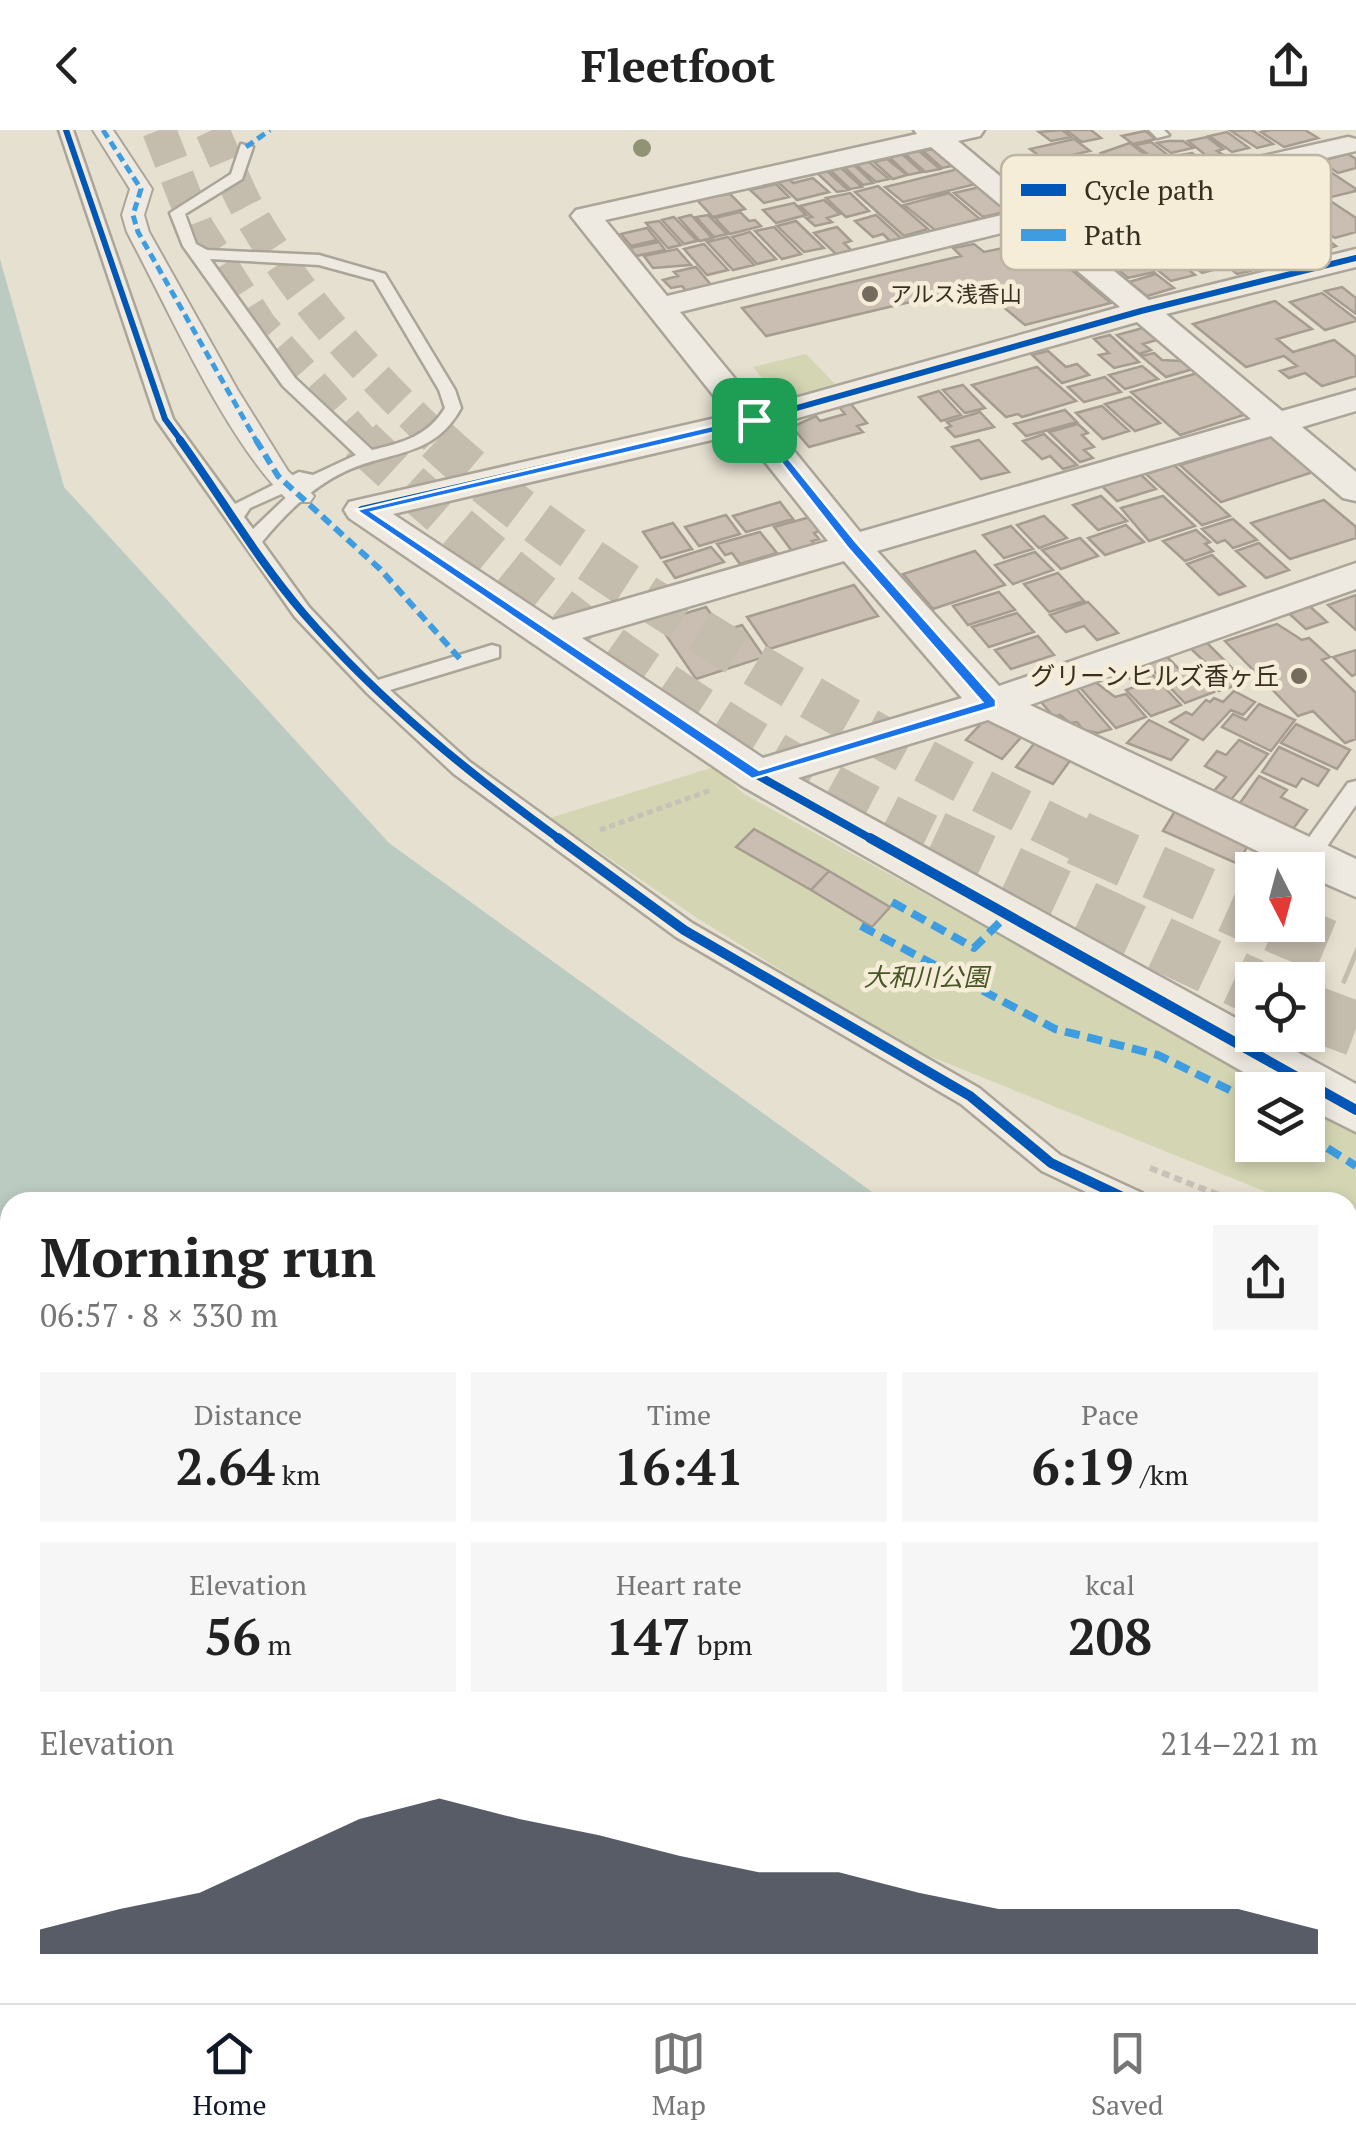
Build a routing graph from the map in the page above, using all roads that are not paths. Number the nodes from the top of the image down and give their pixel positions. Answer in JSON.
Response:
{"nodes":[{"id":1,"x":66,"y":130,"type":"edge"},
{"id":2,"x":104,"y":130,"type":"edge"},
{"id":3,"x":945,"y":132,"type":"edge"},
{"id":4,"x":1344,"y":141,"type":"edge"},
{"id":5,"x":246,"y":147,"type":"dead end"},
{"id":6,"x":1289,"y":155,"type":"edge"},
{"id":7,"x":1001,"y":187,"type":"edge"},
{"id":8,"x":1001,"y":223,"type":"edge"},
{"id":9,"x":197,"y":252,"type":"junction"},
{"id":10,"x":1356,"y":258,"type":"edge"},
{"id":11,"x":1331,"y":264,"type":"edge"},
{"id":12,"x":1092,"y":270,"type":"edge"},
{"id":13,"x":1299,"y":270,"type":"edge"},
{"id":14,"x":1310,"y":270,"type":"edge"},
{"id":15,"x":1302,"y":272,"type":"junction"},
{"id":16,"x":662,"y":307,"type":"junction"},
{"id":17,"x":1140,"y":312,"type":"junction"},
{"id":18,"x":1356,"y":400,"type":"edge"},
{"id":19,"x":754,"y":420,"type":"junction"},
{"id":20,"x":1279,"y":422,"type":"junction"},
{"id":21,"x":370,"y":458,"type":"junction"},
{"id":22,"x":294,"y":490,"type":"junction"},
{"id":23,"x":1356,"y":490,"type":"edge"},
{"id":24,"x":233,"y":519,"type":"junction"},
{"id":25,"x":251,"y":543,"type":"junction"},
{"id":26,"x":851,"y":544,"type":"junction"},
{"id":27,"x":1356,"y":575,"type":"edge"},
{"id":28,"x":547,"y":634,"type":"junction"},
{"id":29,"x":492,"y":652,"type":"dead end"},
{"id":30,"x":374,"y":688,"type":"junction"},
{"id":31,"x":991,"y":704,"type":"junction"},
{"id":32,"x":757,"y":775,"type":"junction"},
{"id":33,"x":1356,"y":789,"type":"edge"},
{"id":34,"x":1300,"y":852,"type":"edge"},
{"id":35,"x":1311,"y":852,"type":"edge"},
{"id":36,"x":1325,"y":864,"type":"edge"},
{"id":37,"x":1356,"y":878,"type":"edge"},
{"id":38,"x":1356,"y":1110,"type":"edge"},
{"id":39,"x":1112,"y":1192,"type":"edge"}],
"edges":[{"from":1,"to":24,"type":"lane"},
{"from":2,"to":22,"type":"street"},
{"from":3,"to":7,"type":"street"},
{"from":3,"to":16,"type":"street"},
{"from":4,"to":6,"type":"street"},
{"from":5,"to":9,"type":"lane"},
{"from":8,"to":16,"type":"street"},
{"from":9,"to":21,"type":"lane"},
{"from":9,"to":21,"type":"lane"},
{"from":10,"to":11,"type":"street"},
{"from":12,"to":17,"type":"street"},
{"from":13,"to":15,"type":"lane"},
{"from":14,"to":15,"type":"street"},
{"from":15,"to":17,"type":"street"},
{"from":16,"to":19,"type":"street"},
{"from":17,"to":19,"type":"street"},
{"from":17,"to":20,"type":"street"},
{"from":18,"to":20,"type":"street"},
{"from":19,"to":26,"type":"street"},
{"from":19,"to":28,"type":"street"},
{"from":20,"to":23,"type":"street"},
{"from":20,"to":26,"type":"street"},
{"from":21,"to":22,"type":"lane"},
{"from":22,"to":24,"type":"lane"},
{"from":22,"to":25,"type":"lane"},
{"from":24,"to":25,"type":"lane"},
{"from":25,"to":30,"type":"lane"},
{"from":26,"to":28,"type":"street"},
{"from":26,"to":31,"type":"street"},
{"from":27,"to":31,"type":"street"},
{"from":28,"to":32,"type":"street"},
{"from":29,"to":30,"type":"lane"},
{"from":30,"to":39,"type":"lane"},
{"from":31,"to":32,"type":"street"},
{"from":31,"to":34,"type":"street"},
{"from":32,"to":38,"type":"street"},
{"from":33,"to":35,"type":"lane"},
{"from":36,"to":37,"type":"street"}]}
